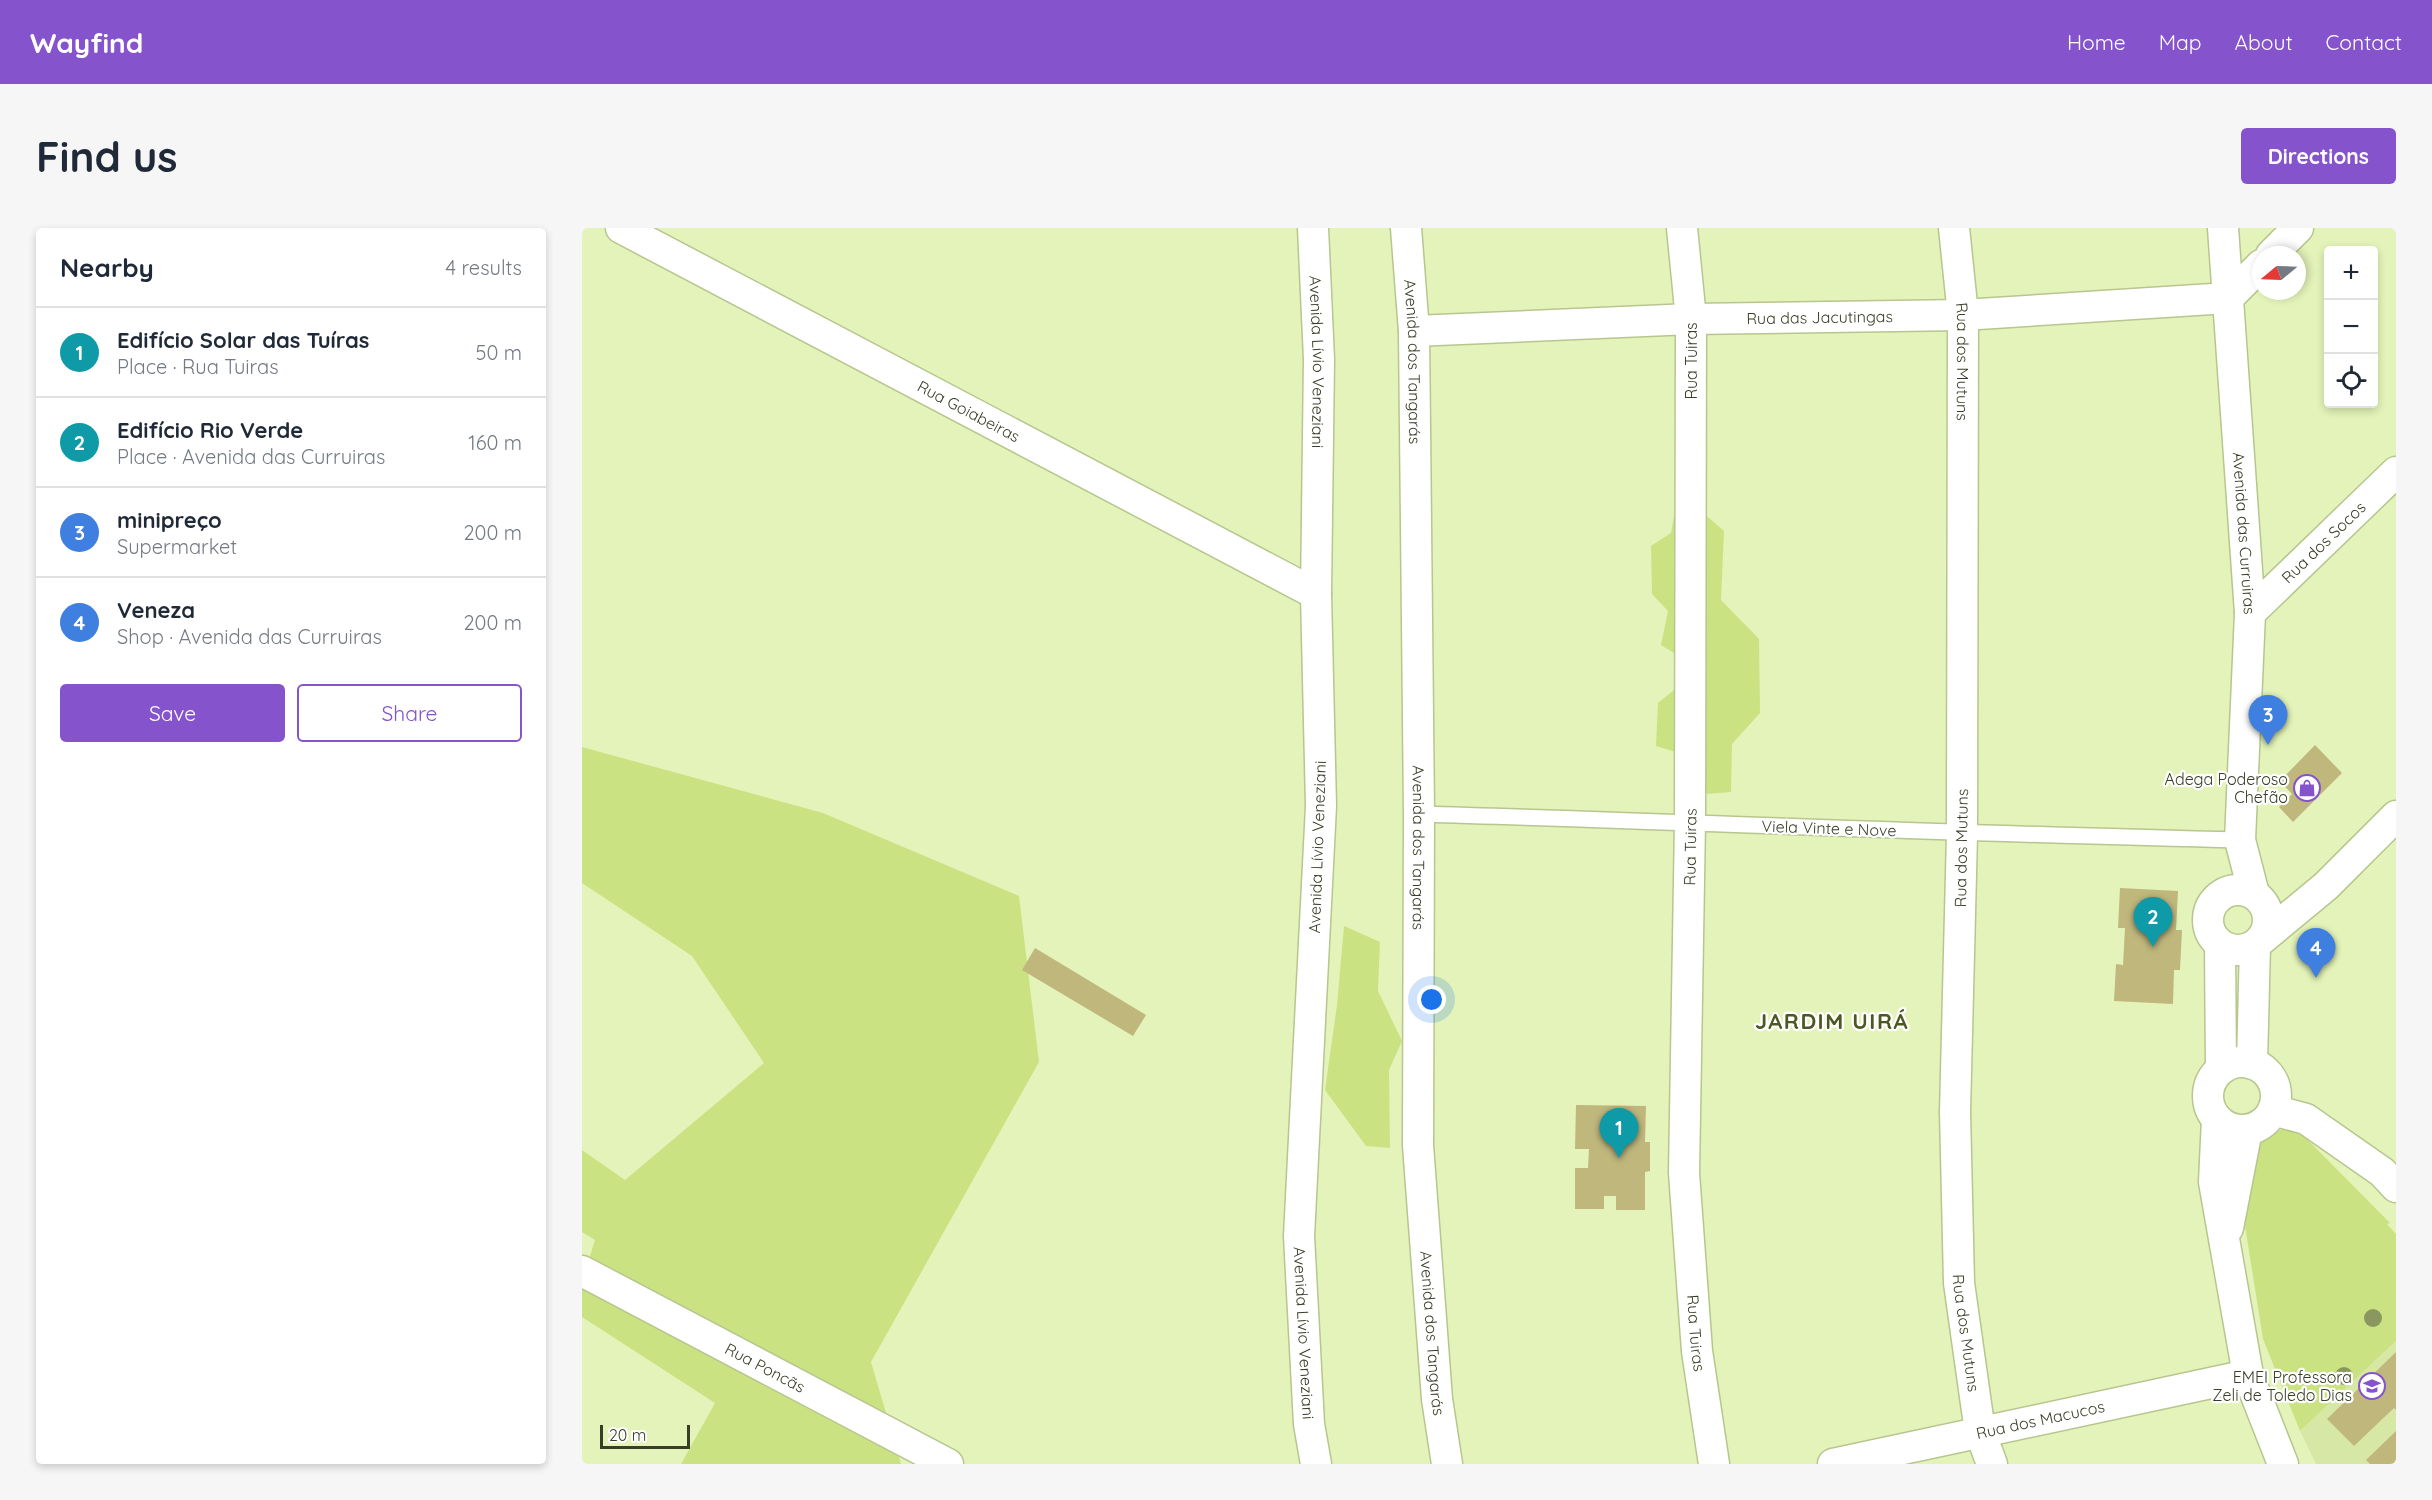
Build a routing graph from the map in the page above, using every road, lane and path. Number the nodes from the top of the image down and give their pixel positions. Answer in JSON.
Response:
{"nodes":[{"id":1,"x":621,"y":228,"type":"edge"},
{"id":2,"x":1314,"y":228,"type":"edge"},
{"id":3,"x":1406,"y":228,"type":"edge"},
{"id":4,"x":1682,"y":228,"type":"edge"},
{"id":5,"x":1954,"y":228,"type":"edge"},
{"id":6,"x":2223,"y":228,"type":"edge"},
{"id":7,"x":2298,"y":228,"type":"edge"},
{"id":8,"x":2280,"y":246,"type":"edge"},
{"id":9,"x":2252,"y":274,"type":"edge"},
{"id":10,"x":2228,"y":298,"type":"junction"},
{"id":11,"x":1963,"y":315,"type":"junction"},
{"id":12,"x":1691,"y":319,"type":"junction"},
{"id":13,"x":1414,"y":331,"type":"junction"},
{"id":14,"x":2396,"y":472,"type":"edge"},
{"id":15,"x":1316,"y":594,"type":"junction"},
{"id":16,"x":2250,"y":613,"type":"junction"},
{"id":17,"x":1419,"y":814,"type":"junction"},
{"id":18,"x":2396,"y":816,"type":"edge"},
{"id":19,"x":1690,"y":822,"type":"junction"},
{"id":20,"x":1962,"y":834,"type":"junction"},
{"id":21,"x":2240,"y":840,"type":"junction"},
{"id":22,"x":2326,"y":886,"type":"junction"},
{"id":23,"x":2224,"y":893,"type":"junction"},
{"id":24,"x":2258,"y":898,"type":"junction"},
{"id":25,"x":2258,"y":942,"type":"junction"},
{"id":26,"x":2220,"y":945,"type":"junction"},
{"id":27,"x":2252,"y":1064,"type":"junction"},
{"id":28,"x":2221,"y":1069,"type":"junction"},
{"id":29,"x":2273,"y":1110,"type":"junction"},
{"id":30,"x":2217,"y":1119,"type":"junction"},
{"id":31,"x":2247,"y":1130,"type":"junction"},
{"id":32,"x":2391,"y":1172,"type":"edge"},
{"id":33,"x":2225,"y":1240,"type":"junction"},
{"id":34,"x":582,"y":1271,"type":"edge"},
{"id":35,"x":2248,"y":1375,"type":"junction"},
{"id":36,"x":1980,"y":1431,"type":"junction"},
{"id":37,"x":948,"y":1464,"type":"edge"},
{"id":38,"x":1316,"y":1464,"type":"edge"},
{"id":39,"x":1447,"y":1464,"type":"edge"},
{"id":40,"x":1714,"y":1464,"type":"edge"},
{"id":41,"x":1833,"y":1464,"type":"edge"},
{"id":42,"x":1992,"y":1464,"type":"edge"},
{"id":43,"x":2283,"y":1464,"type":"edge"}],
"edges":[{"from":1,"to":15,"type":"street","name":"Rua Goiabeiras"},
{"from":2,"to":15,"type":"street","name":"Avenida Lívio Veneziani"},
{"from":3,"to":13,"type":"street","name":"Avenida dos Tangarás"},
{"from":4,"to":12,"type":"street","name":"Rua Tuiras"},
{"from":5,"to":11,"type":"street","name":"Rua dos Mutuns"},
{"from":6,"to":10,"type":"street","name":"Avenida das Curruiras"},
{"from":7,"to":8,"type":"street"},
{"from":9,"to":10,"type":"street"},
{"from":10,"to":11,"type":"street","name":"Rua das Jacutingas"},
{"from":10,"to":16,"type":"street","name":"Avenida das Curruiras"},
{"from":11,"to":12,"type":"street","name":"Rua das Jacutingas"},
{"from":11,"to":20,"type":"street","name":"Rua dos Mutuns"},
{"from":12,"to":13,"type":"street","name":"Rua das Jacutingas"},
{"from":12,"to":19,"type":"street","name":"Rua Tuiras"},
{"from":13,"to":17,"type":"street","name":"Avenida dos Tangarás"},
{"from":14,"to":16,"type":"street","name":"Rua dos Socos"},
{"from":15,"to":38,"type":"street","name":"Avenida Lívio Veneziani"},
{"from":16,"to":21,"type":"street","name":"Avenida das Curruiras"},
{"from":17,"to":19,"type":"lane","name":"Viela Vinte e Nove"},
{"from":17,"to":39,"type":"street","name":"Avenida dos Tangarás"},
{"from":18,"to":22,"type":"street"},
{"from":19,"to":20,"type":"lane","name":"Viela Vinte e Nove"},
{"from":19,"to":40,"type":"street","name":"Rua Tuiras"},
{"from":20,"to":21,"type":"lane","name":"Viela Vinte e Nove"},
{"from":20,"to":36,"type":"street","name":"Rua dos Mutuns"},
{"from":21,"to":23,"type":"street","name":"Avenida das Curruiras"},
{"from":21,"to":24,"type":"street","name":"Avenida das Curruiras"},
{"from":22,"to":24,"type":"street"},
{"from":22,"to":25,"type":"street"},
{"from":23,"to":24,"type":"street"},
{"from":23,"to":26,"type":"street"},
{"from":24,"to":25,"type":"street"},
{"from":25,"to":26,"type":"street"},
{"from":25,"to":27,"type":"street"},
{"from":26,"to":28,"type":"street"},
{"from":27,"to":28,"type":"street"},
{"from":27,"to":29,"type":"street"},
{"from":28,"to":30,"type":"street"},
{"from":29,"to":31,"type":"street"},
{"from":29,"to":32,"type":"street"},
{"from":30,"to":31,"type":"street"},
{"from":30,"to":33,"type":"street"},
{"from":31,"to":33,"type":"street"},
{"from":33,"to":35,"type":"street"},
{"from":34,"to":37,"type":"street","name":"Rua Poncãs"},
{"from":35,"to":36,"type":"street","name":"Rua dos Macucos"},
{"from":35,"to":43,"type":"street"},
{"from":36,"to":41,"type":"street","name":"Rua dos Macucos"},
{"from":36,"to":42,"type":"street","name":"Rua dos Mutuns"}]}
